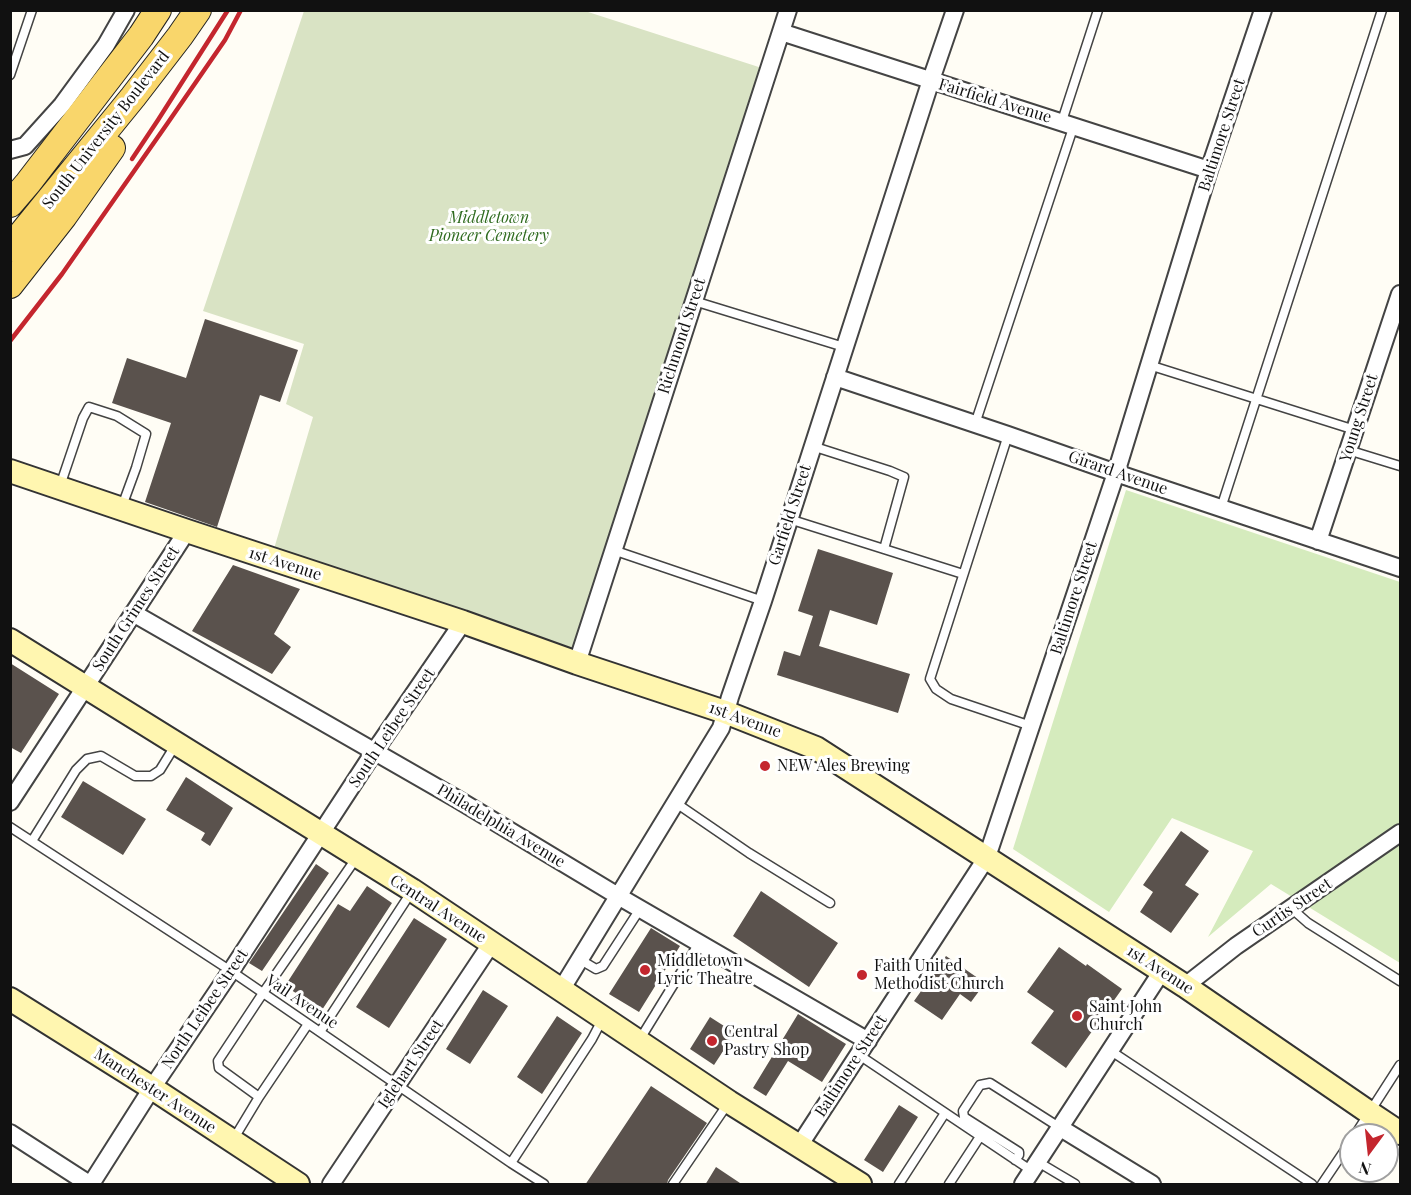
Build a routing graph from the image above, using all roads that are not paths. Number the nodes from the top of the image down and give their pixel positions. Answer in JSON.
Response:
{"nodes":[{"id":1,"x":32,"y":10,"type":"edge"},
{"id":2,"x":126,"y":10,"type":"edge"},
{"id":3,"x":158,"y":10,"type":"edge"},
{"id":4,"x":198,"y":10,"type":"edge"},
{"id":5,"x":788,"y":10,"type":"edge"},
{"id":6,"x":955,"y":10,"type":"edge"},
{"id":7,"x":1098,"y":10,"type":"edge"},
{"id":8,"x":1263,"y":10,"type":"edge"},
{"id":9,"x":1383,"y":10,"type":"edge"},
{"id":10,"x":781,"y":32,"type":"junction"},
{"id":11,"x":180,"y":36,"type":"junction"},
{"id":12,"x":10,"y":75,"type":"edge"},
{"id":13,"x":931,"y":80,"type":"junction"},
{"id":14,"x":1068,"y":123,"type":"junction"},
{"id":15,"x":10,"y":150,"type":"edge"},
{"id":16,"x":1209,"y":170,"type":"junction"},
{"id":17,"x":10,"y":204,"type":"edge"},
{"id":18,"x":10,"y":248,"type":"edge"},
{"id":19,"x":10,"y":285,"type":"edge"},
{"id":20,"x":1401,"y":294,"type":"edge"},
{"id":21,"x":694,"y":301,"type":"junction"},
{"id":22,"x":844,"y":347,"type":"junction"},
{"id":23,"x":1149,"y":365,"type":"junction"},
{"id":24,"x":835,"y":377,"type":"junction"},
{"id":25,"x":1256,"y":398,"type":"junction"},
{"id":26,"x":975,"y":424,"type":"junction"},
{"id":27,"x":1355,"y":430,"type":"junction"},
{"id":28,"x":1008,"y":435,"type":"junction"},
{"id":29,"x":812,"y":446,"type":"junction"},
{"id":30,"x":1348,"y":450,"type":"junction"},
{"id":31,"x":1401,"y":466,"type":"edge"},
{"id":32,"x":10,"y":471,"type":"edge"},
{"id":33,"x":1116,"y":473,"type":"junction"},
{"id":34,"x":60,"y":488,"type":"junction"},
{"id":35,"x":1221,"y":507,"type":"junction"},
{"id":36,"x":121,"y":509,"type":"junction"},
{"id":37,"x":789,"y":519,"type":"junction"},
{"id":38,"x":187,"y":531,"type":"junction"},
{"id":39,"x":1318,"y":541,"type":"junction"},
{"id":40,"x":884,"y":549,"type":"junction"},
{"id":41,"x":613,"y":550,"type":"junction"},
{"id":42,"x":1401,"y":568,"type":"edge"},
{"id":43,"x":963,"y":574,"type":"junction"},
{"id":44,"x":763,"y":601,"type":"junction"},
{"id":45,"x":133,"y":613,"type":"junction"},
{"id":46,"x":463,"y":622,"type":"junction"},
{"id":47,"x":10,"y":640,"type":"edge"},
{"id":48,"x":577,"y":663,"type":"junction"},
{"id":49,"x":86,"y":687,"type":"junction"},
{"id":50,"x":725,"y":712,"type":"junction"},
{"id":51,"x":1031,"y":726,"type":"junction"},
{"id":52,"x":177,"y":744,"type":"junction"},
{"id":53,"x":375,"y":752,"type":"junction"},
{"id":54,"x":10,"y":802,"type":"edge"},
{"id":55,"x":676,"y":803,"type":"junction"},
{"id":56,"x":10,"y":827,"type":"edge"},
{"id":57,"x":1401,"y":833,"type":"edge"},
{"id":58,"x":321,"y":834,"type":"junction"},
{"id":59,"x":32,"y":842,"type":"junction"},
{"id":60,"x":357,"y":856,"type":"junction"},
{"id":61,"x":987,"y":857,"type":"junction"},
{"id":62,"x":412,"y":890,"type":"junction"},
{"id":63,"x":618,"y":896,"type":"junction"},
{"id":64,"x":830,"y":903,"type":"dead end"},
{"id":65,"x":1291,"y":908,"type":"junction"},
{"id":66,"x":640,"y":909,"type":"junction"},
{"id":67,"x":699,"y":943,"type":"junction"},
{"id":68,"x":491,"y":944,"type":"junction"},
{"id":69,"x":579,"y":959,"type":"junction"},
{"id":70,"x":231,"y":971,"type":"junction"},
{"id":71,"x":1162,"y":972,"type":"junction"},
{"id":72,"x":1401,"y":981,"type":"edge"},
{"id":73,"x":1185,"y":986,"type":"junction"},
{"id":74,"x":561,"y":990,"type":"junction"},
{"id":75,"x":262,"y":993,"type":"junction"},
{"id":76,"x":10,"y":999,"type":"edge"},
{"id":77,"x":604,"y":1017,"type":"junction"},
{"id":78,"x":308,"y":1024,"type":"junction"},
{"id":79,"x":320,"y":1032,"type":"junction"},
{"id":80,"x":638,"y":1041,"type":"junction"},
{"id":81,"x":863,"y":1048,"type":"junction"},
{"id":82,"x":1111,"y":1051,"type":"junction"},
{"id":83,"x":1401,"y":1065,"type":"edge"},
{"id":84,"x":397,"y":1085,"type":"junction"},
{"id":85,"x":152,"y":1088,"type":"junction"},
{"id":86,"x":259,"y":1097,"type":"junction"},
{"id":87,"x":729,"y":1102,"type":"junction"},
{"id":88,"x":945,"y":1113,"type":"junction"},
{"id":89,"x":1370,"y":1113,"type":"junction"},
{"id":90,"x":1363,"y":1123,"type":"edge"},
{"id":91,"x":1059,"y":1127,"type":"junction"},
{"id":92,"x":10,"y":1133,"type":"edge"},
{"id":93,"x":982,"y":1133,"type":"junction"},
{"id":94,"x":1401,"y":1133,"type":"edge"},
{"id":95,"x":232,"y":1141,"type":"junction"},
{"id":96,"x":799,"y":1146,"type":"junction"},
{"id":97,"x":1339,"y":1160,"type":"edge"},
{"id":98,"x":511,"y":1163,"type":"junction"},
{"id":99,"x":1031,"y":1172,"type":"edge"},
{"id":100,"x":90,"y":1185,"type":"edge"},
{"id":101,"x":298,"y":1185,"type":"edge"},
{"id":102,"x":331,"y":1185,"type":"edge"},
{"id":103,"x":544,"y":1185,"type":"edge"},
{"id":104,"x":673,"y":1185,"type":"edge"},
{"id":105,"x":860,"y":1185,"type":"edge"},
{"id":106,"x":899,"y":1185,"type":"edge"},
{"id":107,"x":949,"y":1185,"type":"edge"},
{"id":108,"x":1075,"y":1185,"type":"edge"},
{"id":109,"x":1152,"y":1185,"type":"edge"},
{"id":110,"x":1312,"y":1185,"type":"edge"},
{"id":111,"x":1322,"y":1185,"type":"edge"}],
"edges":[{"from":1,"to":12,"type":"lane"},
{"from":2,"to":15,"type":"street"},
{"from":3,"to":17,"type":"main road","name":"South University Boulevard"},
{"from":4,"to":11,"type":"main road","name":"South University Boulevard"},
{"from":5,"to":10,"type":"street","name":"Richmond Street"},
{"from":6,"to":13,"type":"street","name":"Garfield Street"},
{"from":7,"to":14,"type":"lane"},
{"from":8,"to":16,"type":"street","name":"Baltimore Street"},
{"from":9,"to":25,"type":"lane"},
{"from":10,"to":13,"type":"street","name":"Fairfield Avenue"},
{"from":10,"to":21,"type":"street","name":"Richmond Street"},
{"from":11,"to":18,"type":"main road","name":"South University Boulevard"},
{"from":11,"to":19,"type":"main road"},
{"from":13,"to":14,"type":"street","name":"Fairfield Avenue"},
{"from":13,"to":22,"type":"street","name":"Garfield Street"},
{"from":14,"to":16,"type":"street","name":"Fairfield Avenue"},
{"from":14,"to":26,"type":"lane"},
{"from":16,"to":23,"type":"street","name":"Baltimore Street"},
{"from":20,"to":27,"type":"street","name":"Young Street"},
{"from":21,"to":22,"type":"lane"},
{"from":21,"to":41,"type":"street","name":"Richmond Street"},
{"from":22,"to":24,"type":"street","name":"Garfield Street"},
{"from":23,"to":25,"type":"lane"},
{"from":23,"to":33,"type":"street","name":"Baltimore Street"},
{"from":24,"to":26,"type":"street","name":"Girard Avenue"},
{"from":24,"to":29,"type":"street","name":"Garfield Street"},
{"from":25,"to":27,"type":"lane"},
{"from":25,"to":35,"type":"lane"},
{"from":26,"to":28,"type":"street","name":"Girard Avenue"},
{"from":27,"to":30,"type":"street","name":"Young Street"},
{"from":28,"to":33,"type":"street","name":"Girard Avenue"},
{"from":28,"to":43,"type":"lane"},
{"from":29,"to":37,"type":"street","name":"Garfield Street"},
{"from":29,"to":40,"type":"lane"},
{"from":30,"to":31,"type":"lane"},
{"from":30,"to":39,"type":"street","name":"Young Street"},
{"from":32,"to":34,"type":"main road","name":"1st Avenue"},
{"from":33,"to":35,"type":"street","name":"Girard Avenue"},
{"from":33,"to":51,"type":"street","name":"Baltimore Street"},
{"from":34,"to":36,"type":"main road","name":"1st Avenue"},
{"from":34,"to":36,"type":"lane"},
{"from":35,"to":39,"type":"street","name":"Girard Avenue"},
{"from":36,"to":38,"type":"main road","name":"1st Avenue"},
{"from":37,"to":40,"type":"lane"},
{"from":37,"to":44,"type":"street","name":"Garfield Street"},
{"from":38,"to":45,"type":"street","name":"South Grimes Street"},
{"from":38,"to":46,"type":"main road","name":"1st Avenue"},
{"from":39,"to":42,"type":"street","name":"Girard Avenue"},
{"from":40,"to":43,"type":"lane"},
{"from":41,"to":44,"type":"lane"},
{"from":41,"to":48,"type":"street","name":"Richmond Street"},
{"from":43,"to":51,"type":"lane"},
{"from":44,"to":50,"type":"street","name":"Garfield Street"},
{"from":45,"to":49,"type":"street","name":"South Grimes Street"},
{"from":45,"to":53,"type":"street","name":"Philadelphia Avenue"},
{"from":46,"to":48,"type":"main road","name":"1st Avenue"},
{"from":46,"to":53,"type":"street","name":"South Leibee Street"},
{"from":47,"to":49,"type":"main road","name":"Central Avenue"},
{"from":48,"to":50,"type":"main road","name":"1st Avenue"},
{"from":49,"to":52,"type":"main road","name":"Central Avenue"},
{"from":49,"to":54,"type":"street","name":"South Grimes Street"},
{"from":50,"to":55,"type":"street","name":"Garfield Street"},
{"from":50,"to":61,"type":"main road","name":"1st Avenue"},
{"from":51,"to":61,"type":"street","name":"Baltimore Street"},
{"from":52,"to":58,"type":"main road","name":"Central Avenue"},
{"from":52,"to":59,"type":"lane"},
{"from":53,"to":58,"type":"street","name":"South Leibee Street"},
{"from":53,"to":63,"type":"street","name":"Philadelphia Avenue"},
{"from":55,"to":63,"type":"street","name":"Garfield Street"},
{"from":55,"to":64,"type":"lane"},
{"from":56,"to":59,"type":"lane","name":"Vail Avenue"},
{"from":57,"to":65,"type":"street","name":"Curtis Street"},
{"from":58,"to":60,"type":"main road","name":"Central Avenue"},
{"from":58,"to":70,"type":"street","name":"North Leibee Street"},
{"from":59,"to":70,"type":"lane","name":"Vail Avenue"},
{"from":60,"to":62,"type":"main road","name":"Central Avenue"},
{"from":60,"to":75,"type":"lane"},
{"from":61,"to":71,"type":"main road","name":"1st Avenue"},
{"from":61,"to":81,"type":"street","name":"Baltimore Street"},
{"from":62,"to":68,"type":"main road","name":"Central Avenue"},
{"from":62,"to":79,"type":"lane"},
{"from":63,"to":66,"type":"street","name":"Philadelphia Avenue"},
{"from":63,"to":69,"type":"street","name":"Garfield Street"},
{"from":65,"to":72,"type":"lane"},
{"from":65,"to":73,"type":"street","name":"Curtis Street"},
{"from":66,"to":67,"type":"street","name":"Philadelphia Avenue"},
{"from":66,"to":69,"type":"lane"},
{"from":67,"to":80,"type":"lane"},
{"from":67,"to":81,"type":"street","name":"Philadelphia Avenue"},
{"from":68,"to":74,"type":"main road","name":"Central Avenue"},
{"from":68,"to":84,"type":"street","name":"Iglehart Street"},
{"from":69,"to":74,"type":"street","name":"Garfield Street"},
{"from":70,"to":75,"type":"lane","name":"Vail Avenue"},
{"from":70,"to":85,"type":"street","name":"North Leibee Street"},
{"from":71,"to":73,"type":"main road","name":"1st Avenue"},
{"from":71,"to":82,"type":"street"},
{"from":73,"to":89,"type":"main road","name":"1st Avenue"},
{"from":74,"to":77,"type":"main road","name":"Central Avenue"},
{"from":75,"to":78,"type":"lane","name":"Vail Avenue"},
{"from":75,"to":86,"type":"lane"},
{"from":76,"to":85,"type":"main road","name":"Manchester Avenue"},
{"from":77,"to":80,"type":"main road","name":"Central Avenue"},
{"from":77,"to":98,"type":"lane"},
{"from":78,"to":79,"type":"lane","name":"Vail Avenue"},
{"from":78,"to":86,"type":"lane"},
{"from":79,"to":84,"type":"lane","name":"Vail Avenue"},
{"from":80,"to":87,"type":"main road","name":"Central Avenue"},
{"from":81,"to":88,"type":"lane"},
{"from":81,"to":96,"type":"street","name":"Baltimore Street"},
{"from":82,"to":91,"type":"street"},
{"from":82,"to":110,"type":"lane"},
{"from":83,"to":89,"type":"lane"},
{"from":84,"to":98,"type":"lane","name":"Vail Avenue"},
{"from":84,"to":102,"type":"street","name":"Iglehart Street"},
{"from":85,"to":95,"type":"main road","name":"Manchester Avenue"},
{"from":85,"to":100,"type":"street","name":"North Leibee Street"},
{"from":86,"to":95,"type":"lane"},
{"from":87,"to":96,"type":"main road","name":"Central Avenue"},
{"from":87,"to":104,"type":"lane"},
{"from":88,"to":93,"type":"lane"},
{"from":88,"to":106,"type":"lane"},
{"from":89,"to":90,"type":"lane"},
{"from":89,"to":94,"type":"main road","name":"1st Avenue"},
{"from":91,"to":93,"type":"lane"},
{"from":91,"to":99,"type":"street"},
{"from":91,"to":109,"type":"street"},
{"from":92,"to":100,"type":"street"},
{"from":93,"to":99,"type":"lane"},
{"from":93,"to":107,"type":"lane"},
{"from":95,"to":101,"type":"main road","name":"Manchester Avenue"},
{"from":96,"to":105,"type":"main road","name":"Central Avenue"},
{"from":97,"to":111,"type":"lane"},
{"from":98,"to":103,"type":"lane","name":"Vail Avenue"},
{"from":99,"to":108,"type":"lane"}]}
